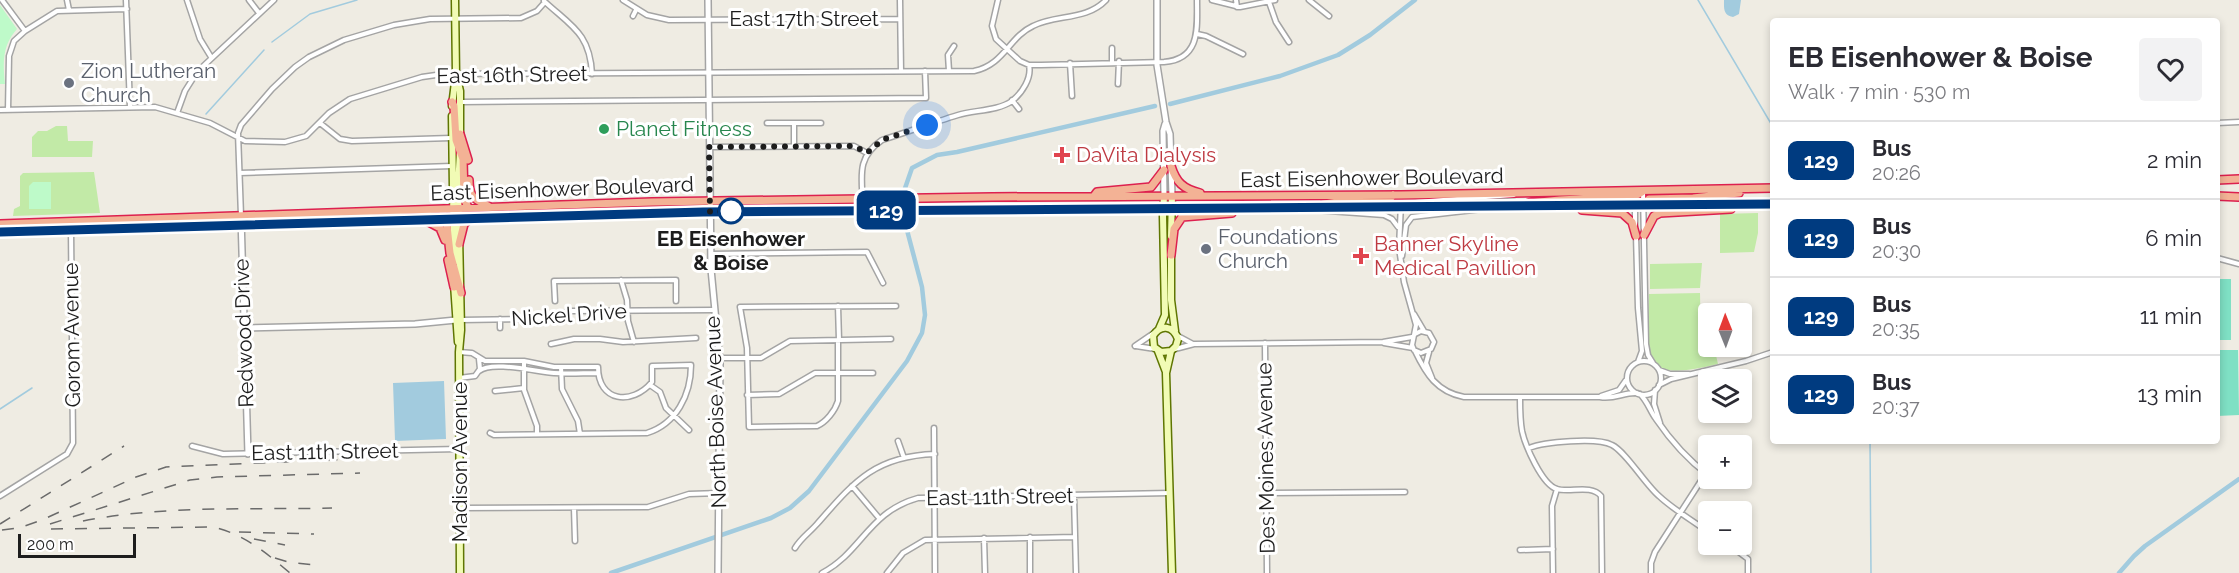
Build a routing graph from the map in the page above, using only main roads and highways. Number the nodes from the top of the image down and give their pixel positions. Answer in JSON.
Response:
{"nodes":[{"id":1,"x":455,"y":0,"type":"edge"},
{"id":2,"x":456,"y":102,"type":"junction"},
{"id":3,"x":460,"y":134,"type":"junction"},
{"id":4,"x":460,"y":151,"type":"junction"},
{"id":5,"x":2239,"y":179,"type":"edge"},
{"id":6,"x":2220,"y":180,"type":"edge"},
{"id":7,"x":1770,"y":188,"type":"edge"},
{"id":8,"x":1762,"y":189,"type":"junction"},
{"id":9,"x":1634,"y":194,"type":"junction"},
{"id":10,"x":2220,"y":194,"type":"edge"},
{"id":11,"x":2239,"y":194,"type":"edge"},
{"id":12,"x":1393,"y":195,"type":"junction"},
{"id":13,"x":1093,"y":196,"type":"junction"},
{"id":14,"x":1168,"y":196,"type":"junction"},
{"id":15,"x":1235,"y":196,"type":"junction"},
{"id":16,"x":624,"y":203,"type":"junction"},
{"id":17,"x":1770,"y":204,"type":"edge"},
{"id":18,"x":1644,"y":205,"type":"junction"},
{"id":19,"x":1770,"y":205,"type":"edge"},
{"id":20,"x":1559,"y":206,"type":"junction"},
{"id":21,"x":490,"y":207,"type":"junction"},
{"id":22,"x":1506,"y":207,"type":"junction"},
{"id":23,"x":456,"y":208,"type":"junction"},
{"id":24,"x":467,"y":208,"type":"junction"},
{"id":25,"x":1167,"y":208,"type":"junction"},
{"id":26,"x":1302,"y":208,"type":"junction"},
{"id":27,"x":434,"y":209,"type":"junction"},
{"id":28,"x":585,"y":214,"type":"junction"},
{"id":29,"x":476,"y":217,"type":"junction"},
{"id":30,"x":452,"y":218,"type":"junction"},
{"id":31,"x":423,"y":219,"type":"junction"},
{"id":32,"x":241,"y":221,"type":"junction"},
{"id":33,"x":0,"y":224,"type":"edge"},
{"id":34,"x":0,"y":232,"type":"edge"},
{"id":35,"x":1644,"y":235,"type":"road end"},
{"id":36,"x":1636,"y":236,"type":"road end"},
{"id":37,"x":459,"y":244,"type":"junction"},
{"id":38,"x":1171,"y":255,"type":"junction"},
{"id":39,"x":454,"y":268,"type":"junction"},
{"id":40,"x":454,"y":287,"type":"junction"},
{"id":41,"x":460,"y":293,"type":"junction"},
{"id":42,"x":458,"y":320,"type":"junction"},
{"id":43,"x":1158,"y":330,"type":"junction"},
{"id":44,"x":1176,"y":333,"type":"junction"},
{"id":45,"x":1157,"y":350,"type":"junction"},
{"id":46,"x":1173,"y":350,"type":"junction"},
{"id":47,"x":1166,"y":373,"type":"junction"},
{"id":48,"x":460,"y":573,"type":"edge"},
{"id":49,"x":1172,"y":573,"type":"edge"}],
"edges":[{"from":1,"to":2,"type":"main road","name":"Madison Avenue"},
{"from":2,"to":3,"type":"main road","name":"Madison Avenue"},
{"from":2,"to":4,"type":"highway"},
{"from":2,"to":23,"type":"main road","name":"Madison Avenue"},
{"from":3,"to":4,"type":"main road","name":"Madison Avenue"},
{"from":3,"to":21,"type":"highway"},
{"from":4,"to":23,"type":"main road","name":"Madison Avenue"},
{"from":4,"to":24,"type":"highway"},
{"from":5,"to":6,"type":"highway"},
{"from":7,"to":8,"type":"highway","name":"East Eisenhower Boulevard"},
{"from":8,"to":9,"type":"highway","name":"East Eisenhower Boulevard"},
{"from":8,"to":18,"type":"highway"},
{"from":9,"to":12,"type":"highway","name":"East Eisenhower Boulevard"},
{"from":9,"to":22,"type":"highway"},
{"from":10,"to":11,"type":"highway"},
{"from":12,"to":15,"type":"highway","name":"East Eisenhower Boulevard"},
{"from":12,"to":26,"type":"highway"},
{"from":13,"to":14,"type":"highway","name":"East Eisenhower Boulevard"},
{"from":13,"to":15,"type":"highway"},
{"from":13,"to":16,"type":"highway","name":"East Eisenhower Boulevard"},
{"from":14,"to":15,"type":"highway","name":"East Eisenhower Boulevard"},
{"from":14,"to":25,"type":"main road"},
{"from":16,"to":21,"type":"highway","name":"East Eisenhower Boulevard"},
{"from":16,"to":28,"type":"highway"},
{"from":17,"to":18,"type":"highway","name":"East Eisenhower Boulevard"},
{"from":18,"to":20,"type":"highway","name":"East Eisenhower Boulevard"},
{"from":19,"to":35,"type":"highway"},
{"from":20,"to":22,"type":"highway","name":"East Eisenhower Boulevard"},
{"from":20,"to":36,"type":"highway"},
{"from":21,"to":24,"type":"highway","name":"East Eisenhower Boulevard"},
{"from":22,"to":26,"type":"highway","name":"East Eisenhower Boulevard"},
{"from":23,"to":24,"type":"highway","name":"East Eisenhower Boulevard"},
{"from":23,"to":27,"type":"highway","name":"East Eisenhower Boulevard"},
{"from":23,"to":30,"type":"main road","name":"Madison Avenue"},
{"from":24,"to":29,"type":"highway"},
{"from":25,"to":26,"type":"highway","name":"East Eisenhower Boulevard"},
{"from":25,"to":28,"type":"highway","name":"East Eisenhower Boulevard"},
{"from":25,"to":38,"type":"main road"},
{"from":25,"to":43,"type":"main road"},
{"from":26,"to":38,"type":"highway"},
{"from":27,"to":30,"type":"highway"},
{"from":27,"to":32,"type":"highway","name":"East Eisenhower Boulevard"},
{"from":28,"to":29,"type":"highway","name":"East Eisenhower Boulevard"},
{"from":29,"to":30,"type":"highway","name":"East Eisenhower Boulevard"},
{"from":29,"to":37,"type":"highway"},
{"from":30,"to":31,"type":"highway","name":"East Eisenhower Boulevard"},
{"from":30,"to":37,"type":"main road","name":"Madison Avenue"},
{"from":30,"to":39,"type":"highway"},
{"from":31,"to":32,"type":"highway","name":"East Eisenhower Boulevard"},
{"from":31,"to":40,"type":"highway"},
{"from":32,"to":33,"type":"highway","name":"East Eisenhower Boulevard"},
{"from":32,"to":34,"type":"highway","name":"East Eisenhower Boulevard"},
{"from":37,"to":41,"type":"main road","name":"Madison Avenue"},
{"from":38,"to":44,"type":"main road"},
{"from":39,"to":40,"type":"main road","name":"Madison Avenue"},
{"from":39,"to":41,"type":"highway"},
{"from":40,"to":42,"type":"main road","name":"Madison Avenue"},
{"from":41,"to":42,"type":"main road","name":"Madison Avenue"},
{"from":42,"to":48,"type":"main road","name":"Madison Avenue"},
{"from":43,"to":44,"type":"main road"},
{"from":43,"to":45,"type":"main road"},
{"from":44,"to":46,"type":"main road"},
{"from":45,"to":46,"type":"main road"},
{"from":45,"to":47,"type":"main road"},
{"from":46,"to":47,"type":"main road"},
{"from":47,"to":49,"type":"main road"}]}
